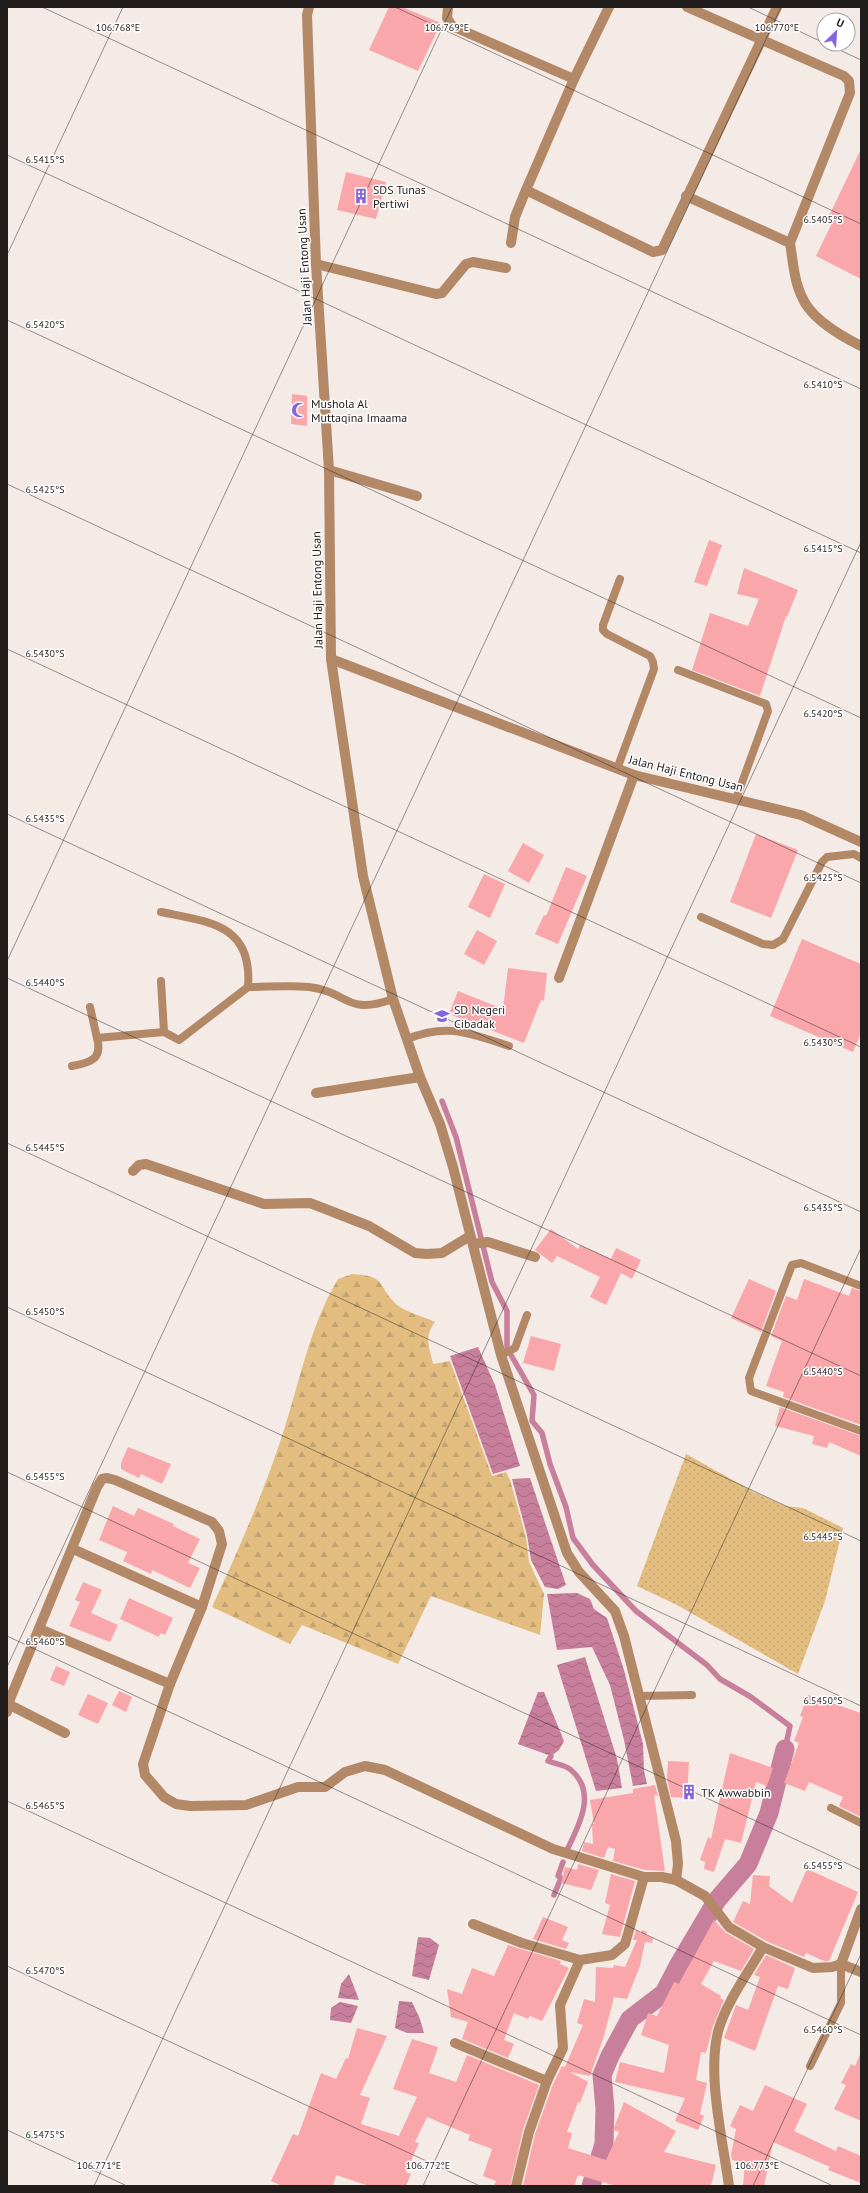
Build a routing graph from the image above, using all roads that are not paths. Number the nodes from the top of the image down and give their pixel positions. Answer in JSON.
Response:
{"nodes":[{"id":1,"x":309,"y":7,"type":"edge"},
{"id":2,"x":448,"y":7,"type":"edge"},
{"id":3,"x":609,"y":7,"type":"edge"},
{"id":4,"x":687,"y":7,"type":"edge"},
{"id":5,"x":777,"y":7,"type":"edge"},
{"id":6,"x":760,"y":40,"type":"junction"},
{"id":7,"x":574,"y":79,"type":"junction"},
{"id":8,"x":526,"y":190,"type":"junction"},
{"id":9,"x":686,"y":196,"type":"junction"},
{"id":10,"x":511,"y":243,"type":"dead end"},
{"id":11,"x":790,"y":243,"type":"junction"},
{"id":12,"x":316,"y":264,"type":"junction"},
{"id":13,"x":506,"y":268,"type":"dead end"},
{"id":14,"x":861,"y":346,"type":"edge"},
{"id":15,"x":329,"y":470,"type":"junction"},
{"id":16,"x":417,"y":496,"type":"dead end"},
{"id":17,"x":620,"y":578,"type":"dead end"},
{"id":18,"x":331,"y":658,"type":"junction"},
{"id":19,"x":678,"y":670,"type":"dead end"},
{"id":20,"x":617,"y":769,"type":"junction"},
{"id":21,"x":634,"y":775,"type":"junction"},
{"id":22,"x":736,"y":799,"type":"junction"},
{"id":23,"x":861,"y":842,"type":"edge"},
{"id":24,"x":861,"y":858,"type":"edge"},
{"id":25,"x":161,"y":912,"type":"dead end"},
{"id":26,"x":701,"y":917,"type":"dead end"},
{"id":27,"x":559,"y":978,"type":"dead end"},
{"id":28,"x":161,"y":981,"type":"dead end"},
{"id":29,"x":248,"y":987,"type":"junction"},
{"id":30,"x":394,"y":999,"type":"junction"},
{"id":31,"x":90,"y":1007,"type":"dead end"},
{"id":32,"x":164,"y":1032,"type":"junction"},
{"id":33,"x":97,"y":1038,"type":"junction"},
{"id":34,"x":407,"y":1038,"type":"junction"},
{"id":35,"x":509,"y":1046,"type":"dead end"},
{"id":36,"x":72,"y":1066,"type":"dead end"},
{"id":37,"x":420,"y":1077,"type":"junction"},
{"id":38,"x":316,"y":1093,"type":"dead end"},
{"id":39,"x":133,"y":1172,"type":"dead end"},
{"id":40,"x":477,"y":1241,"type":"junction"},
{"id":41,"x":535,"y":1257,"type":"dead end"},
{"id":42,"x":861,"y":1286,"type":"edge"},
{"id":43,"x":527,"y":1315,"type":"dead end"},
{"id":44,"x":504,"y":1354,"type":"junction"},
{"id":45,"x":861,"y":1431,"type":"edge"},
{"id":46,"x":73,"y":1548,"type":"junction"},
{"id":47,"x":202,"y":1607,"type":"junction"},
{"id":48,"x":40,"y":1629,"type":"junction"},
{"id":49,"x":170,"y":1684,"type":"junction"},
{"id":50,"x":692,"y":1695,"type":"dead end"},
{"id":51,"x":640,"y":1696,"type":"junction"},
{"id":52,"x":8,"y":1708,"type":"edge"},
{"id":53,"x":65,"y":1733,"type":"dead end"},
{"id":54,"x":831,"y":1808,"type":"dead end"},
{"id":55,"x":861,"y":1823,"type":"edge"},
{"id":56,"x":644,"y":1877,"type":"junction"},
{"id":57,"x":676,"y":1880,"type":"junction"},
{"id":58,"x":861,"y":1909,"type":"edge"},
{"id":59,"x":473,"y":1924,"type":"dead end"},
{"id":60,"x":763,"y":1947,"type":"junction"},
{"id":61,"x":580,"y":1960,"type":"junction"},
{"id":62,"x":841,"y":1964,"type":"junction"},
{"id":63,"x":861,"y":1972,"type":"edge"},
{"id":64,"x":455,"y":2043,"type":"dead end"},
{"id":65,"x":810,"y":2066,"type":"dead end"},
{"id":66,"x":547,"y":2081,"type":"junction"},
{"id":67,"x":516,"y":2186,"type":"edge"},
{"id":68,"x":729,"y":2186,"type":"edge"}],
"edges":[{"from":1,"to":12,"type":"street","name":"Jalan Haji Entong Usan"},
{"from":2,"to":7,"type":"street"},
{"from":3,"to":7,"type":"street"},
{"from":4,"to":6,"type":"street"},
{"from":5,"to":6,"type":"street"},
{"from":6,"to":9,"type":"street"},
{"from":6,"to":11,"type":"street"},
{"from":7,"to":8,"type":"street"},
{"from":8,"to":9,"type":"street"},
{"from":8,"to":10,"type":"street"},
{"from":9,"to":11,"type":"street"},
{"from":11,"to":14,"type":"street"},
{"from":12,"to":13,"type":"street"},
{"from":12,"to":15,"type":"street","name":"Jalan Haji Entong Usan"},
{"from":15,"to":16,"type":"street"},
{"from":15,"to":18,"type":"street","name":"Jalan Haji Entong Usan"},
{"from":17,"to":20,"type":"lane"},
{"from":18,"to":20,"type":"street","name":"Jalan Haji Entong Usan"},
{"from":18,"to":30,"type":"street"},
{"from":19,"to":22,"type":"lane"},
{"from":20,"to":21,"type":"street","name":"Jalan Haji Entong Usan"},
{"from":21,"to":22,"type":"street","name":"Jalan Haji Entong Usan"},
{"from":21,"to":27,"type":"street"},
{"from":22,"to":23,"type":"street","name":"Jalan Haji Entong Usan"},
{"from":24,"to":26,"type":"lane"},
{"from":25,"to":29,"type":"lane"},
{"from":28,"to":32,"type":"lane"},
{"from":29,"to":30,"type":"lane"},
{"from":29,"to":32,"type":"lane"},
{"from":30,"to":34,"type":"street"},
{"from":31,"to":33,"type":"lane"},
{"from":32,"to":33,"type":"lane"},
{"from":33,"to":36,"type":"lane"},
{"from":34,"to":35,"type":"lane"},
{"from":34,"to":37,"type":"street"},
{"from":37,"to":38,"type":"street"},
{"from":37,"to":40,"type":"street"},
{"from":39,"to":40,"type":"street"},
{"from":40,"to":41,"type":"street"},
{"from":40,"to":44,"type":"street"},
{"from":42,"to":45,"type":"lane"},
{"from":43,"to":44,"type":"lane"},
{"from":44,"to":51,"type":"street"},
{"from":46,"to":47,"type":"street"},
{"from":46,"to":47,"type":"street"},
{"from":46,"to":48,"type":"street"},
{"from":47,"to":49,"type":"street"},
{"from":48,"to":49,"type":"street"},
{"from":48,"to":52,"type":"street"},
{"from":49,"to":56,"type":"street"},
{"from":50,"to":51,"type":"lane"},
{"from":51,"to":57,"type":"street"},
{"from":52,"to":53,"type":"street"},
{"from":54,"to":55,"type":"lane"},
{"from":56,"to":57,"type":"street"},
{"from":56,"to":61,"type":"street"},
{"from":57,"to":60,"type":"street"},
{"from":58,"to":62,"type":"street"},
{"from":59,"to":61,"type":"street"},
{"from":60,"to":62,"type":"street"},
{"from":60,"to":68,"type":"street"},
{"from":61,"to":66,"type":"street"},
{"from":62,"to":63,"type":"street"},
{"from":62,"to":65,"type":"lane"},
{"from":64,"to":66,"type":"street"},
{"from":66,"to":67,"type":"street"}]}
